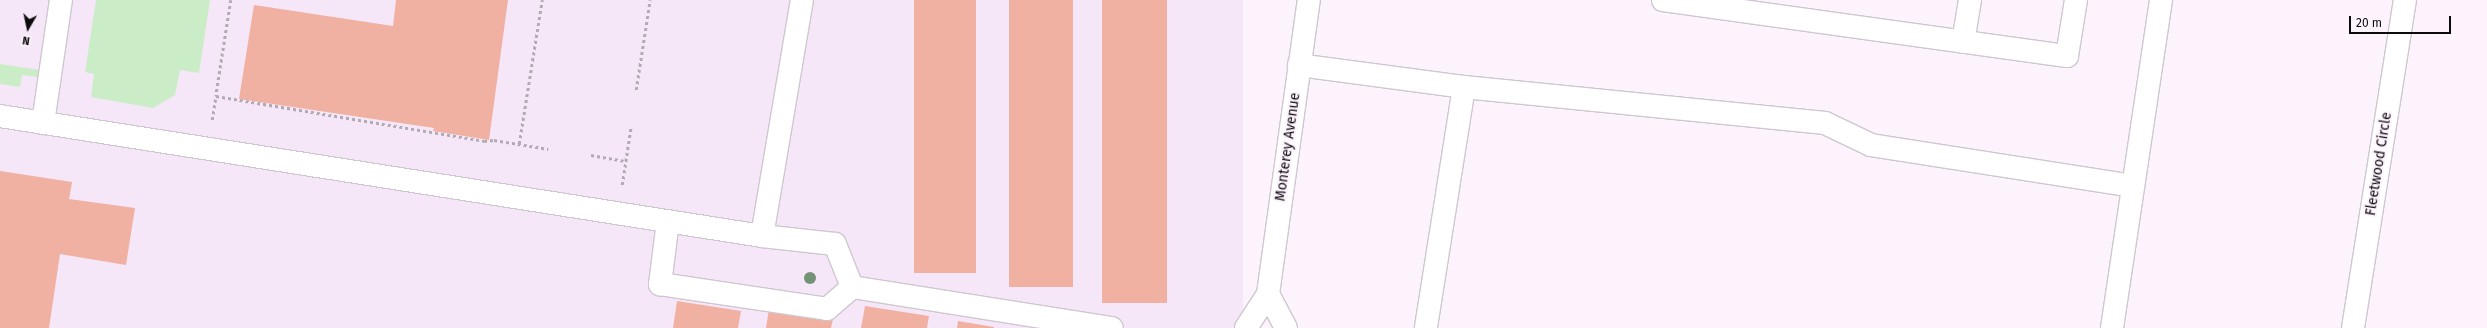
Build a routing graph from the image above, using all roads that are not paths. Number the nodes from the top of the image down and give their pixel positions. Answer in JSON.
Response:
{"nodes":[{"id":1,"x":61,"y":0,"type":"edge"},
{"id":2,"x":802,"y":0,"type":"edge"},
{"id":3,"x":1309,"y":0,"type":"edge"},
{"id":4,"x":1663,"y":0,"type":"edge"},
{"id":5,"x":1970,"y":0,"type":"edge"},
{"id":6,"x":2076,"y":0,"type":"edge"},
{"id":7,"x":2161,"y":0,"type":"edge"},
{"id":8,"x":2405,"y":0,"type":"edge"},
{"id":9,"x":1963,"y":42,"type":"junction"},
{"id":10,"x":1299,"y":65,"type":"junction"},
{"id":11,"x":1464,"y":87,"type":"junction"},
{"id":12,"x":0,"y":116,"type":"edge"},
{"id":13,"x":43,"y":123,"type":"junction"},
{"id":14,"x":2133,"y":186,"type":"junction"},
{"id":15,"x":668,"y":221,"type":"junction"},
{"id":16,"x":762,"y":236,"type":"junction"},
{"id":17,"x":852,"y":288,"type":"junction"},
{"id":18,"x":1268,"y":294,"type":"junction"},
{"id":19,"x":1112,"y":328,"type":"edge"},
{"id":20,"x":1246,"y":328,"type":"edge"},
{"id":21,"x":1286,"y":328,"type":"edge"},
{"id":22,"x":1426,"y":328,"type":"edge"},
{"id":23,"x":2112,"y":328,"type":"edge"},
{"id":24,"x":2354,"y":328,"type":"edge"}],
"edges":[{"from":1,"to":13,"type":"street"},
{"from":2,"to":16,"type":"street"},
{"from":3,"to":10,"type":"street","name":"Monterey Avenue"},
{"from":4,"to":9,"type":"street"},
{"from":5,"to":9,"type":"street"},
{"from":6,"to":9,"type":"street"},
{"from":7,"to":14,"type":"street"},
{"from":8,"to":24,"type":"street","name":"Fleetwood Circle"},
{"from":10,"to":11,"type":"street"},
{"from":10,"to":18,"type":"street","name":"Monterey Avenue"},
{"from":11,"to":14,"type":"street"},
{"from":11,"to":22,"type":"street"},
{"from":12,"to":13,"type":"street"},
{"from":13,"to":15,"type":"street"},
{"from":14,"to":23,"type":"street"},
{"from":15,"to":16,"type":"street"},
{"from":15,"to":17,"type":"street"},
{"from":16,"to":17,"type":"street"},
{"from":17,"to":19,"type":"street"},
{"from":18,"to":20,"type":"street","name":"Monterey Avenue"},
{"from":18,"to":21,"type":"street"}]}
